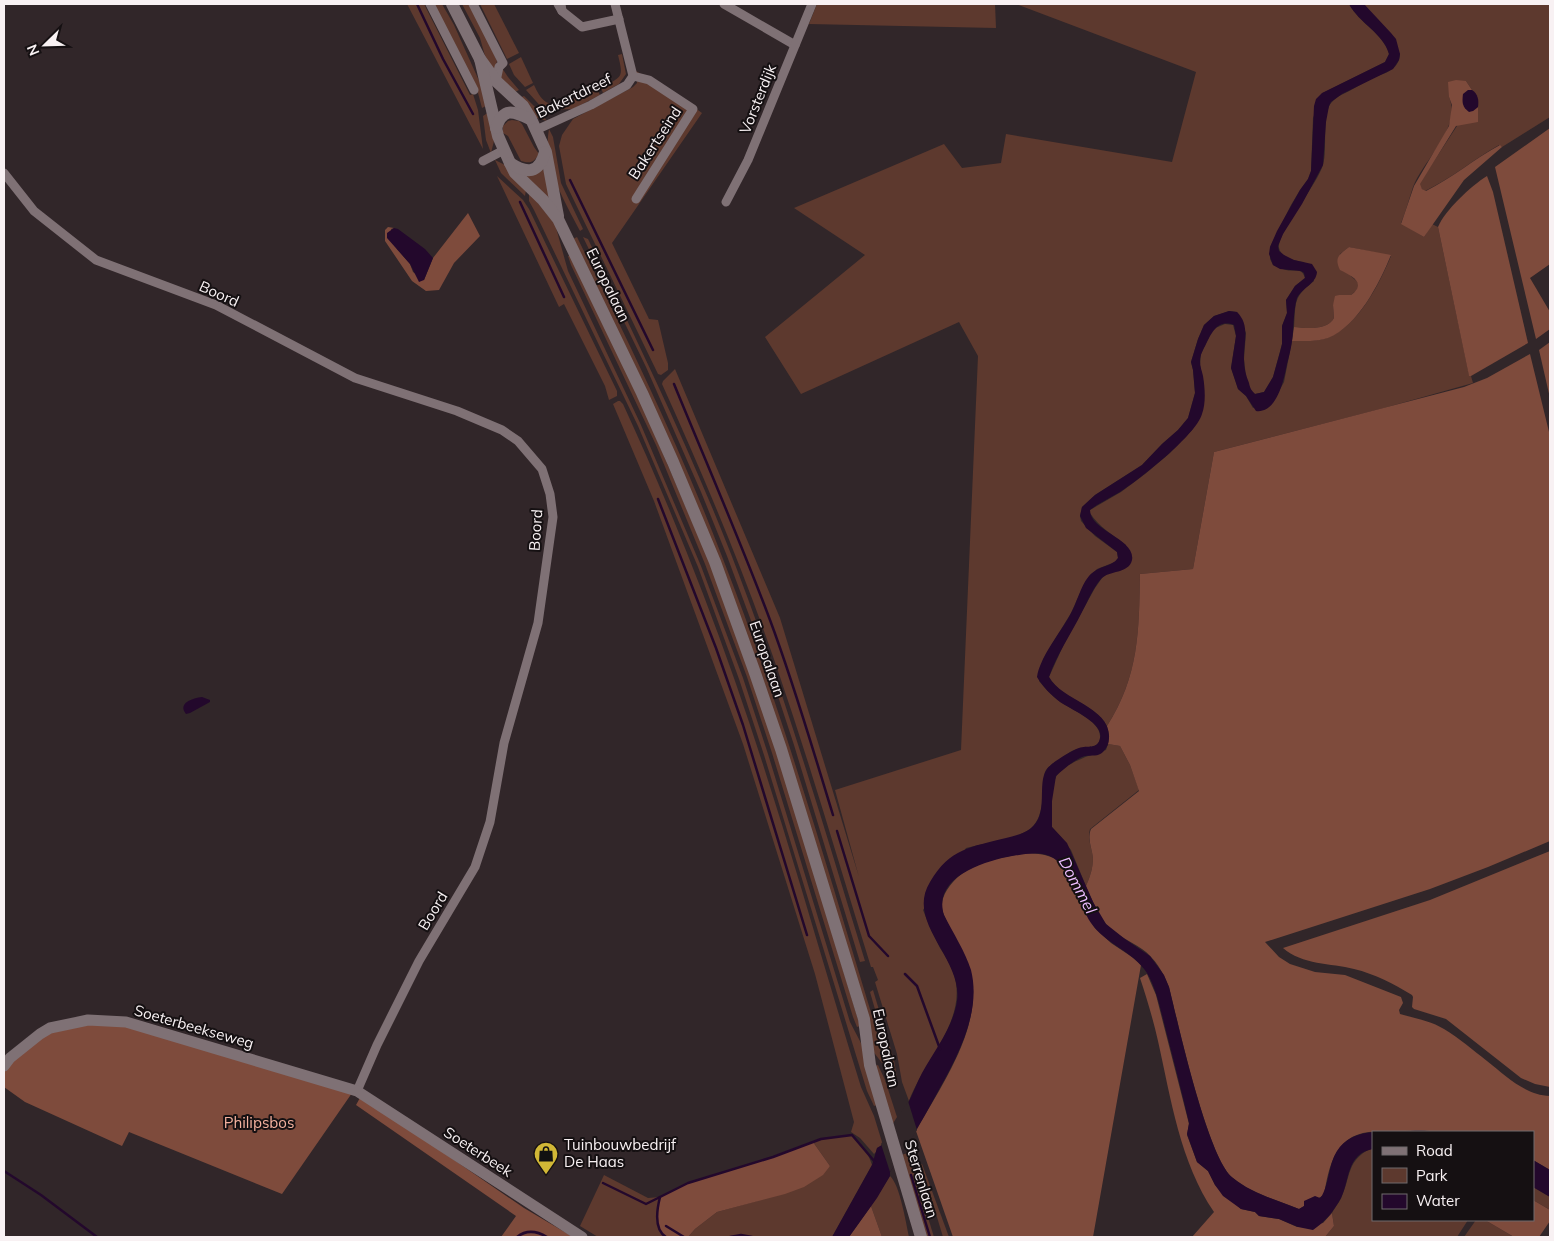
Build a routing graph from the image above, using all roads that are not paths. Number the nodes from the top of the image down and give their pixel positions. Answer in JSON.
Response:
{"nodes":[{"id":1,"x":430,"y":4,"type":"edge"},
{"id":2,"x":452,"y":4,"type":"edge"},
{"id":3,"x":473,"y":4,"type":"edge"},
{"id":4,"x":615,"y":4,"type":"edge"},
{"id":5,"x":724,"y":4,"type":"edge"},
{"id":6,"x":812,"y":4,"type":"edge"},
{"id":7,"x":560,"y":6,"type":"edge"},
{"id":8,"x":619,"y":19,"type":"junction"},
{"id":9,"x":795,"y":45,"type":"junction"},
{"id":10,"x":480,"y":59,"type":"junction"},
{"id":11,"x":633,"y":76,"type":"junction"},
{"id":12,"x":496,"y":80,"type":"junction"},
{"id":13,"x":474,"y":90,"type":"dead end"},
{"id":14,"x":533,"y":124,"type":"junction"},
{"id":15,"x":496,"y":128,"type":"junction"},
{"id":16,"x":504,"y":150,"type":"junction"},
{"id":17,"x":546,"y":152,"type":"junction"},
{"id":18,"x":483,"y":161,"type":"dead end"},
{"id":19,"x":510,"y":163,"type":"junction"},
{"id":20,"x":4,"y":174,"type":"edge"},
{"id":21,"x":636,"y":199,"type":"dead end"},
{"id":22,"x":726,"y":202,"type":"dead end"},
{"id":23,"x":558,"y":219,"type":"junction"},
{"id":24,"x":4,"y":1066,"type":"edge"},
{"id":25,"x":357,"y":1090,"type":"junction"},
{"id":26,"x":890,"y":1131,"type":"joint"},
{"id":27,"x":582,"y":1237,"type":"edge"},
{"id":28,"x":922,"y":1237,"type":"edge"}],
"edges":[{"from":1,"to":13,"type":"street"},
{"from":2,"to":10,"type":"main road"},
{"from":3,"to":12,"type":"street"},
{"from":4,"to":8,"type":"street","name":"Bakertdreef"},
{"from":5,"to":9,"type":"street"},
{"from":6,"to":9,"type":"street","name":"Vorsterdijk"},
{"from":7,"to":8,"type":"street"},
{"from":8,"to":11,"type":"street","name":"Bakertdreef"},
{"from":9,"to":22,"type":"street","name":"Vorsterdijk"},
{"from":10,"to":12,"type":"main road"},
{"from":10,"to":15,"type":"main road"},
{"from":11,"to":14,"type":"street","name":"Bakertdreef"},
{"from":11,"to":21,"type":"street","name":"Bakertseind"},
{"from":12,"to":14,"type":"main road"},
{"from":14,"to":15,"type":"main road"},
{"from":14,"to":17,"type":"main road"},
{"from":15,"to":16,"type":"main road"},
{"from":16,"to":18,"type":"street"},
{"from":16,"to":19,"type":"main road"},
{"from":17,"to":19,"type":"main road"},
{"from":17,"to":23,"type":"main road","name":"Europalaan"},
{"from":19,"to":23,"type":"main road","name":"Europalaan"},
{"from":20,"to":25,"type":"street","name":"Boord"},
{"from":23,"to":26,"type":"main road","name":"Europalaan"},
{"from":24,"to":25,"type":"street","name":"Soeterbeekseweg"},
{"from":25,"to":27,"type":"street","name":"Soeterbeek"},
{"from":26,"to":28,"type":"main road","name":"Sterrenlaan"}]}
